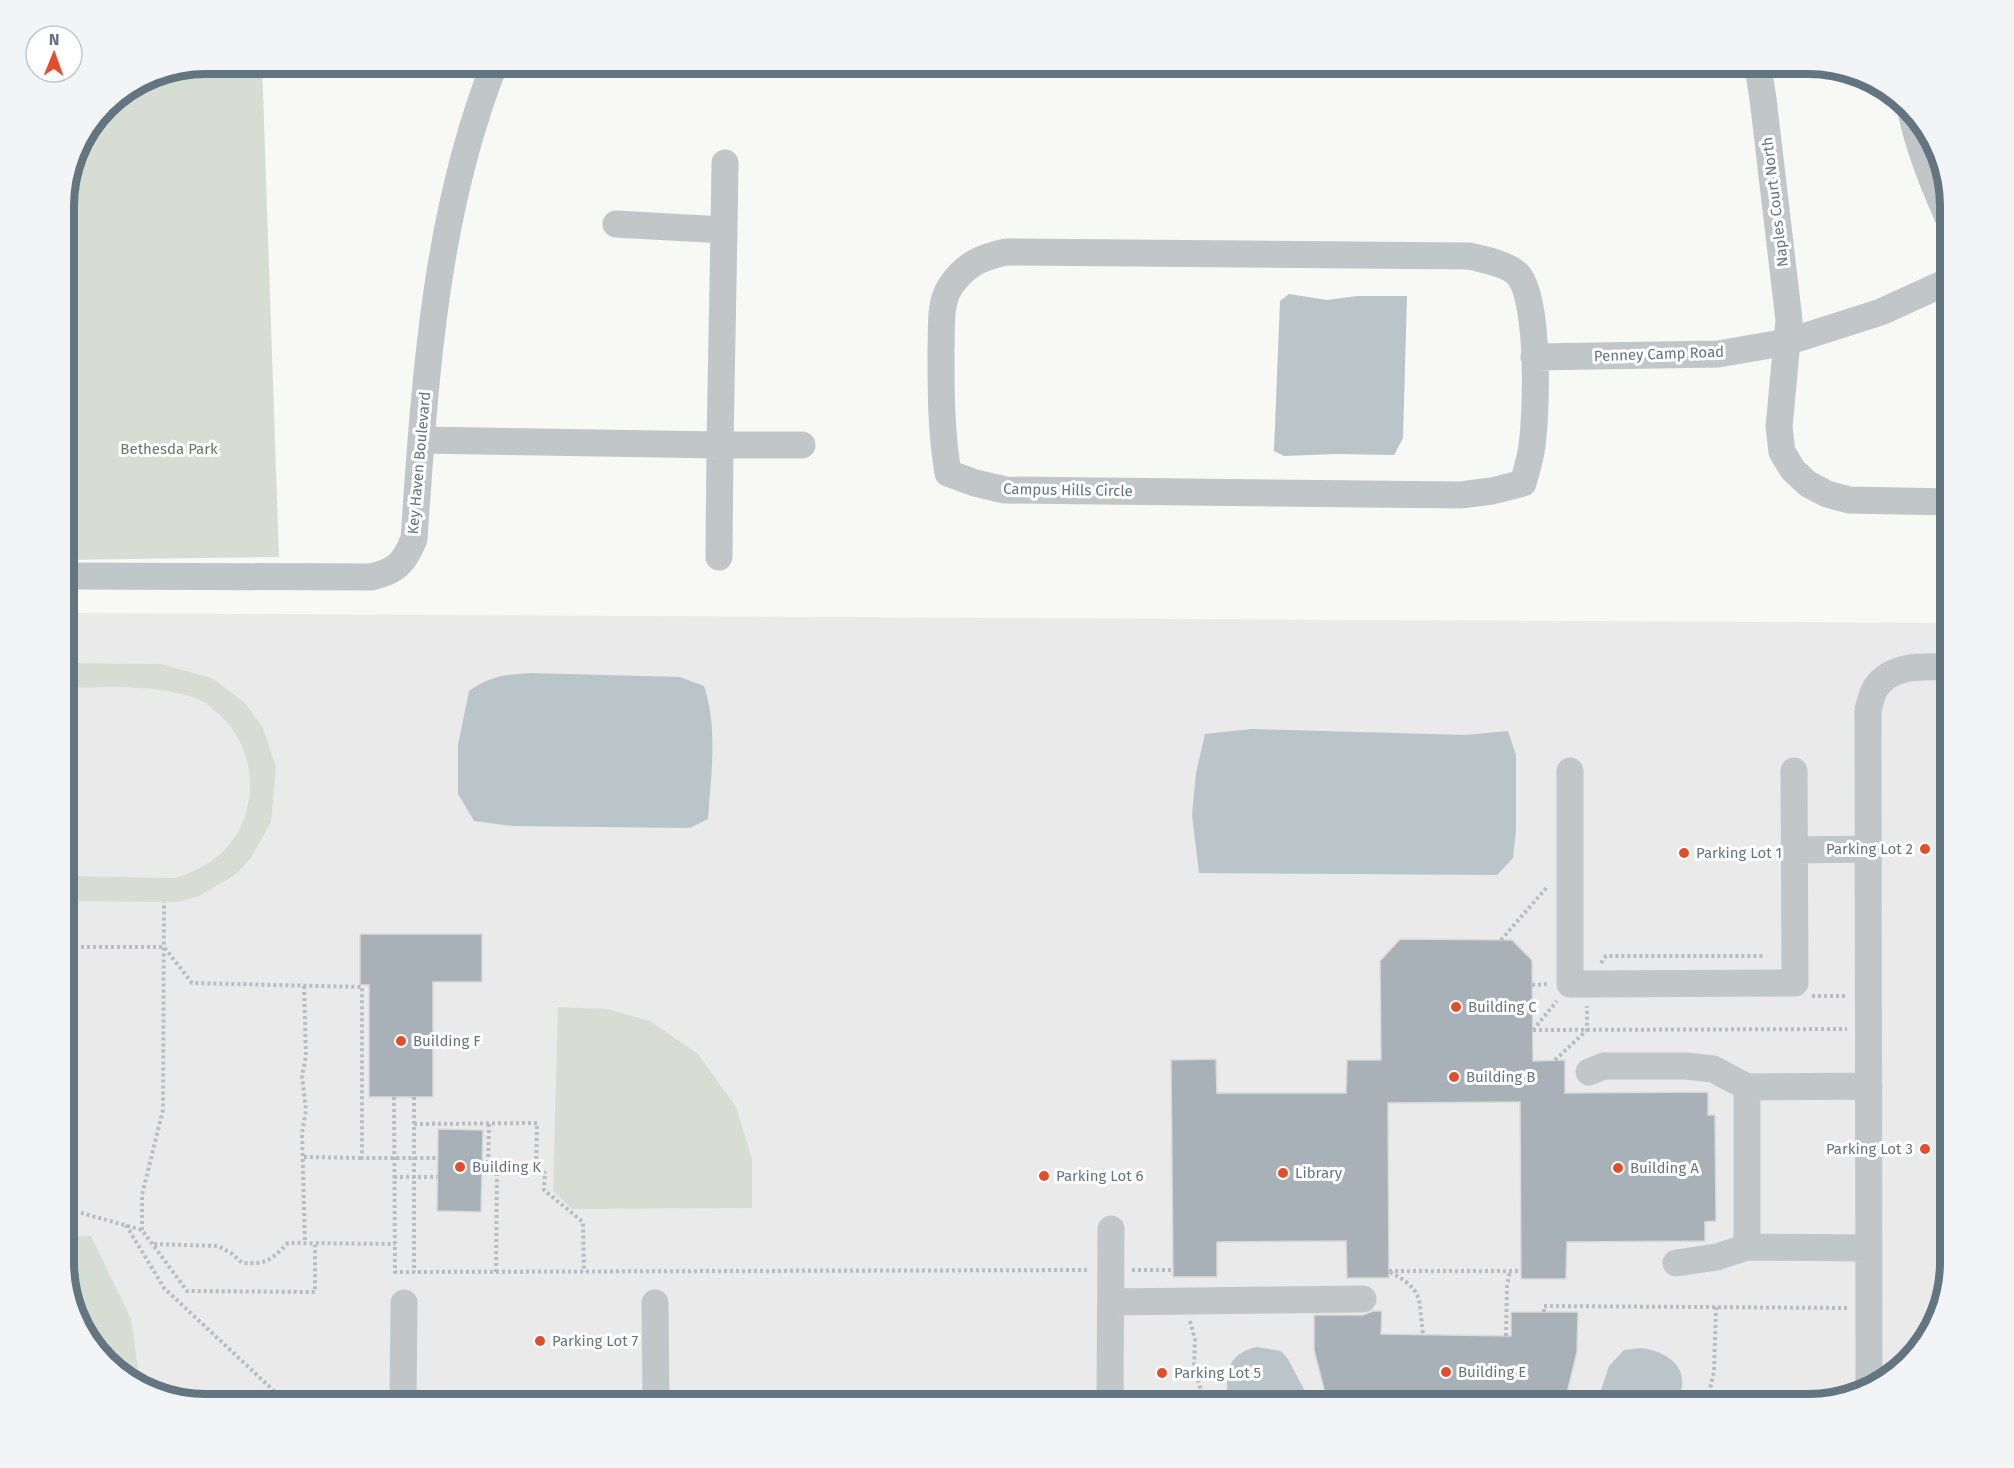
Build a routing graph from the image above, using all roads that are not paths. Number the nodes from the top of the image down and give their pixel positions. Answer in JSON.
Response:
{"nodes":[{"id":1,"x":491,"y":74,"type":"edge"},
{"id":2,"x":1759,"y":74,"type":"edge"},
{"id":3,"x":1914,"y":127,"type":"edge"},
{"id":4,"x":725,"y":163,"type":"dead end"},
{"id":5,"x":1940,"y":197,"type":"edge"},
{"id":6,"x":616,"y":224,"type":"dead end"},
{"id":7,"x":724,"y":230,"type":"junction"},
{"id":8,"x":1940,"y":285,"type":"edge"},
{"id":9,"x":1787,"y":342,"type":"junction"},
{"id":10,"x":1534,"y":357,"type":"junction"},
{"id":11,"x":421,"y":440,"type":"junction"},
{"id":12,"x":720,"y":445,"type":"junction"},
{"id":13,"x":802,"y":445,"type":"dead end"},
{"id":14,"x":1940,"y":502,"type":"edge"},
{"id":15,"x":719,"y":557,"type":"dead end"},
{"id":16,"x":74,"y":576,"type":"edge"},
{"id":17,"x":1940,"y":667,"type":"edge"},
{"id":18,"x":1570,"y":771,"type":"dead end"},
{"id":19,"x":1794,"y":771,"type":"dead end"},
{"id":20,"x":1869,"y":849,"type":"junction"},
{"id":21,"x":1794,"y":850,"type":"junction"},
{"id":22,"x":1589,"y":1072,"type":"dead end"},
{"id":23,"x":1869,"y":1086,"type":"junction"},
{"id":24,"x":1747,"y":1087,"type":"junction"},
{"id":25,"x":1111,"y":1229,"type":"dead end"},
{"id":26,"x":1747,"y":1247,"type":"junction"},
{"id":27,"x":1869,"y":1248,"type":"junction"},
{"id":28,"x":1676,"y":1263,"type":"dead end"},
{"id":29,"x":1363,"y":1299,"type":"dead end"},
{"id":30,"x":1111,"y":1302,"type":"junction"},
{"id":31,"x":404,"y":1303,"type":"dead end"},
{"id":32,"x":655,"y":1303,"type":"dead end"},
{"id":33,"x":1869,"y":1380,"type":"edge"},
{"id":34,"x":403,"y":1394,"type":"edge"},
{"id":35,"x":656,"y":1394,"type":"edge"},
{"id":36,"x":1110,"y":1394,"type":"edge"}],
"edges":[{"from":1,"to":11,"type":"street","name":"Key Haven Boulevard"},
{"from":2,"to":9,"type":"street","name":"Naples Court North"},
{"from":3,"to":5,"type":"street"},
{"from":4,"to":7,"type":"street"},
{"from":6,"to":7,"type":"street"},
{"from":7,"to":12,"type":"street"},
{"from":8,"to":9,"type":"street","name":"Penney Camp Road"},
{"from":9,"to":10,"type":"street","name":"Penney Camp Road"},
{"from":9,"to":14,"type":"street","name":"Naples Court North"},
{"from":10,"to":10,"type":"street","name":"Campus Hills Circle"},
{"from":11,"to":12,"type":"street"},
{"from":11,"to":16,"type":"street","name":"Key Haven Boulevard"},
{"from":12,"to":13,"type":"street"},
{"from":12,"to":15,"type":"street"},
{"from":17,"to":20,"type":"street"},
{"from":18,"to":21,"type":"street"},
{"from":19,"to":21,"type":"street"},
{"from":20,"to":21,"type":"street"},
{"from":20,"to":23,"type":"street"},
{"from":22,"to":24,"type":"street"},
{"from":23,"to":24,"type":"street"},
{"from":23,"to":27,"type":"street"},
{"from":24,"to":26,"type":"street"},
{"from":25,"to":30,"type":"street"},
{"from":26,"to":27,"type":"street"},
{"from":26,"to":28,"type":"street"},
{"from":27,"to":33,"type":"street"},
{"from":29,"to":30,"type":"street"},
{"from":30,"to":36,"type":"street"},
{"from":31,"to":34,"type":"street"},
{"from":32,"to":35,"type":"street"}]}
